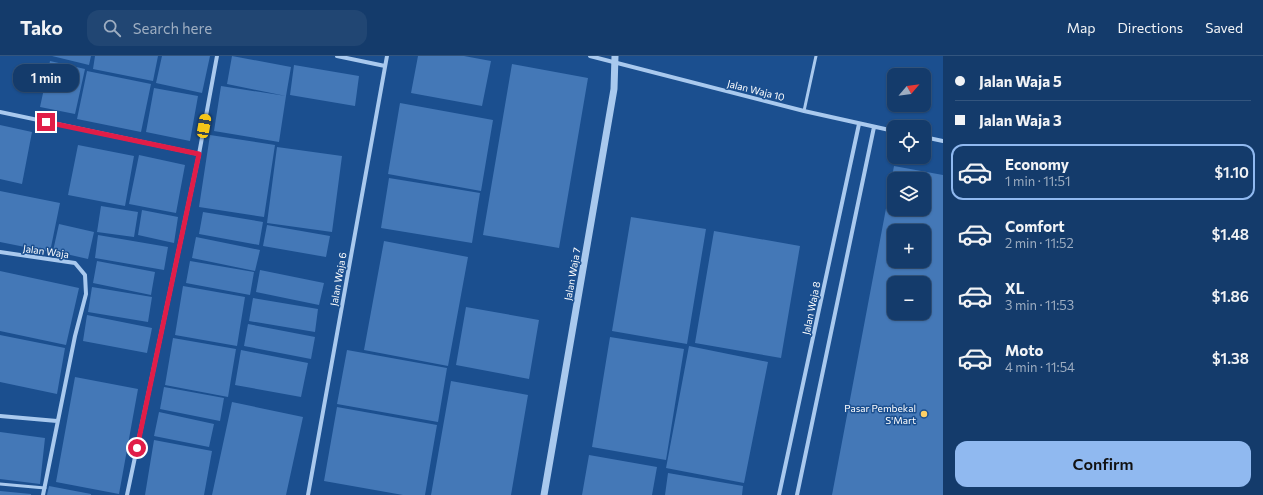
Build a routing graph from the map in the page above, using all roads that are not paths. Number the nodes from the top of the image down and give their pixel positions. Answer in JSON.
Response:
{"nodes":[{"id":1,"x":217,"y":56,"type":"edge"},
{"id":2,"x":337,"y":56,"type":"edge"},
{"id":3,"x":387,"y":56,"type":"edge"},
{"id":4,"x":590,"y":56,"type":"edge"},
{"id":5,"x":816,"y":56,"type":"edge"},
{"id":6,"x":614,"y":59,"type":"edge"},
{"id":7,"x":385,"y":66,"type":"junction"},
{"id":8,"x":804,"y":110,"type":"junction"},
{"id":9,"x":0,"y":112,"type":"edge"},
{"id":10,"x":859,"y":124,"type":"junction"},
{"id":11,"x":874,"y":127,"type":"junction"},
{"id":12,"x":887,"y":130,"type":"edge"},
{"id":13,"x":931,"y":138,"type":"edge"},
{"id":14,"x":943,"y":141,"type":"edge"},
{"id":15,"x":199,"y":154,"type":"junction"},
{"id":16,"x":0,"y":252,"type":"edge"},
{"id":17,"x":0,"y":416,"type":"edge"},
{"id":18,"x":57,"y":421,"type":"junction"},
{"id":19,"x":0,"y":484,"type":"edge"},
{"id":20,"x":45,"y":488,"type":"junction"},
{"id":21,"x":43,"y":495,"type":"edge"},
{"id":22,"x":127,"y":495,"type":"edge"},
{"id":23,"x":308,"y":495,"type":"edge"},
{"id":24,"x":544,"y":495,"type":"edge"},
{"id":25,"x":779,"y":495,"type":"edge"},
{"id":26,"x":797,"y":495,"type":"edge"}],
"edges":[{"from":1,"to":15,"type":"street"},
{"from":2,"to":7,"type":"street"},
{"from":3,"to":7,"type":"street","name":"Jalan Waja 6"},
{"from":4,"to":6,"type":"street","name":"Jalan Waja 10"},
{"from":5,"to":8,"type":"lane"},
{"from":6,"to":8,"type":"street","name":"Jalan Waja 10"},
{"from":6,"to":24,"type":"street","name":"Jalan Waja 7"},
{"from":7,"to":23,"type":"street","name":"Jalan Waja 6"},
{"from":8,"to":10,"type":"street","name":"Jalan Waja 10"},
{"from":9,"to":15,"type":"street"},
{"from":10,"to":11,"type":"street","name":"Jalan Waja 10"},
{"from":10,"to":25,"type":"street","name":"Jalan Waja 8"},
{"from":11,"to":12,"type":"street","name":"Jalan Waja 10"},
{"from":11,"to":26,"type":"street"},
{"from":13,"to":14,"type":"street"},
{"from":15,"to":22,"type":"street"},
{"from":16,"to":18,"type":"street","name":"Jalan Waja"},
{"from":17,"to":18,"type":"street"},
{"from":18,"to":20,"type":"street"},
{"from":19,"to":20,"type":"lane"},
{"from":20,"to":21,"type":"street"}]}
